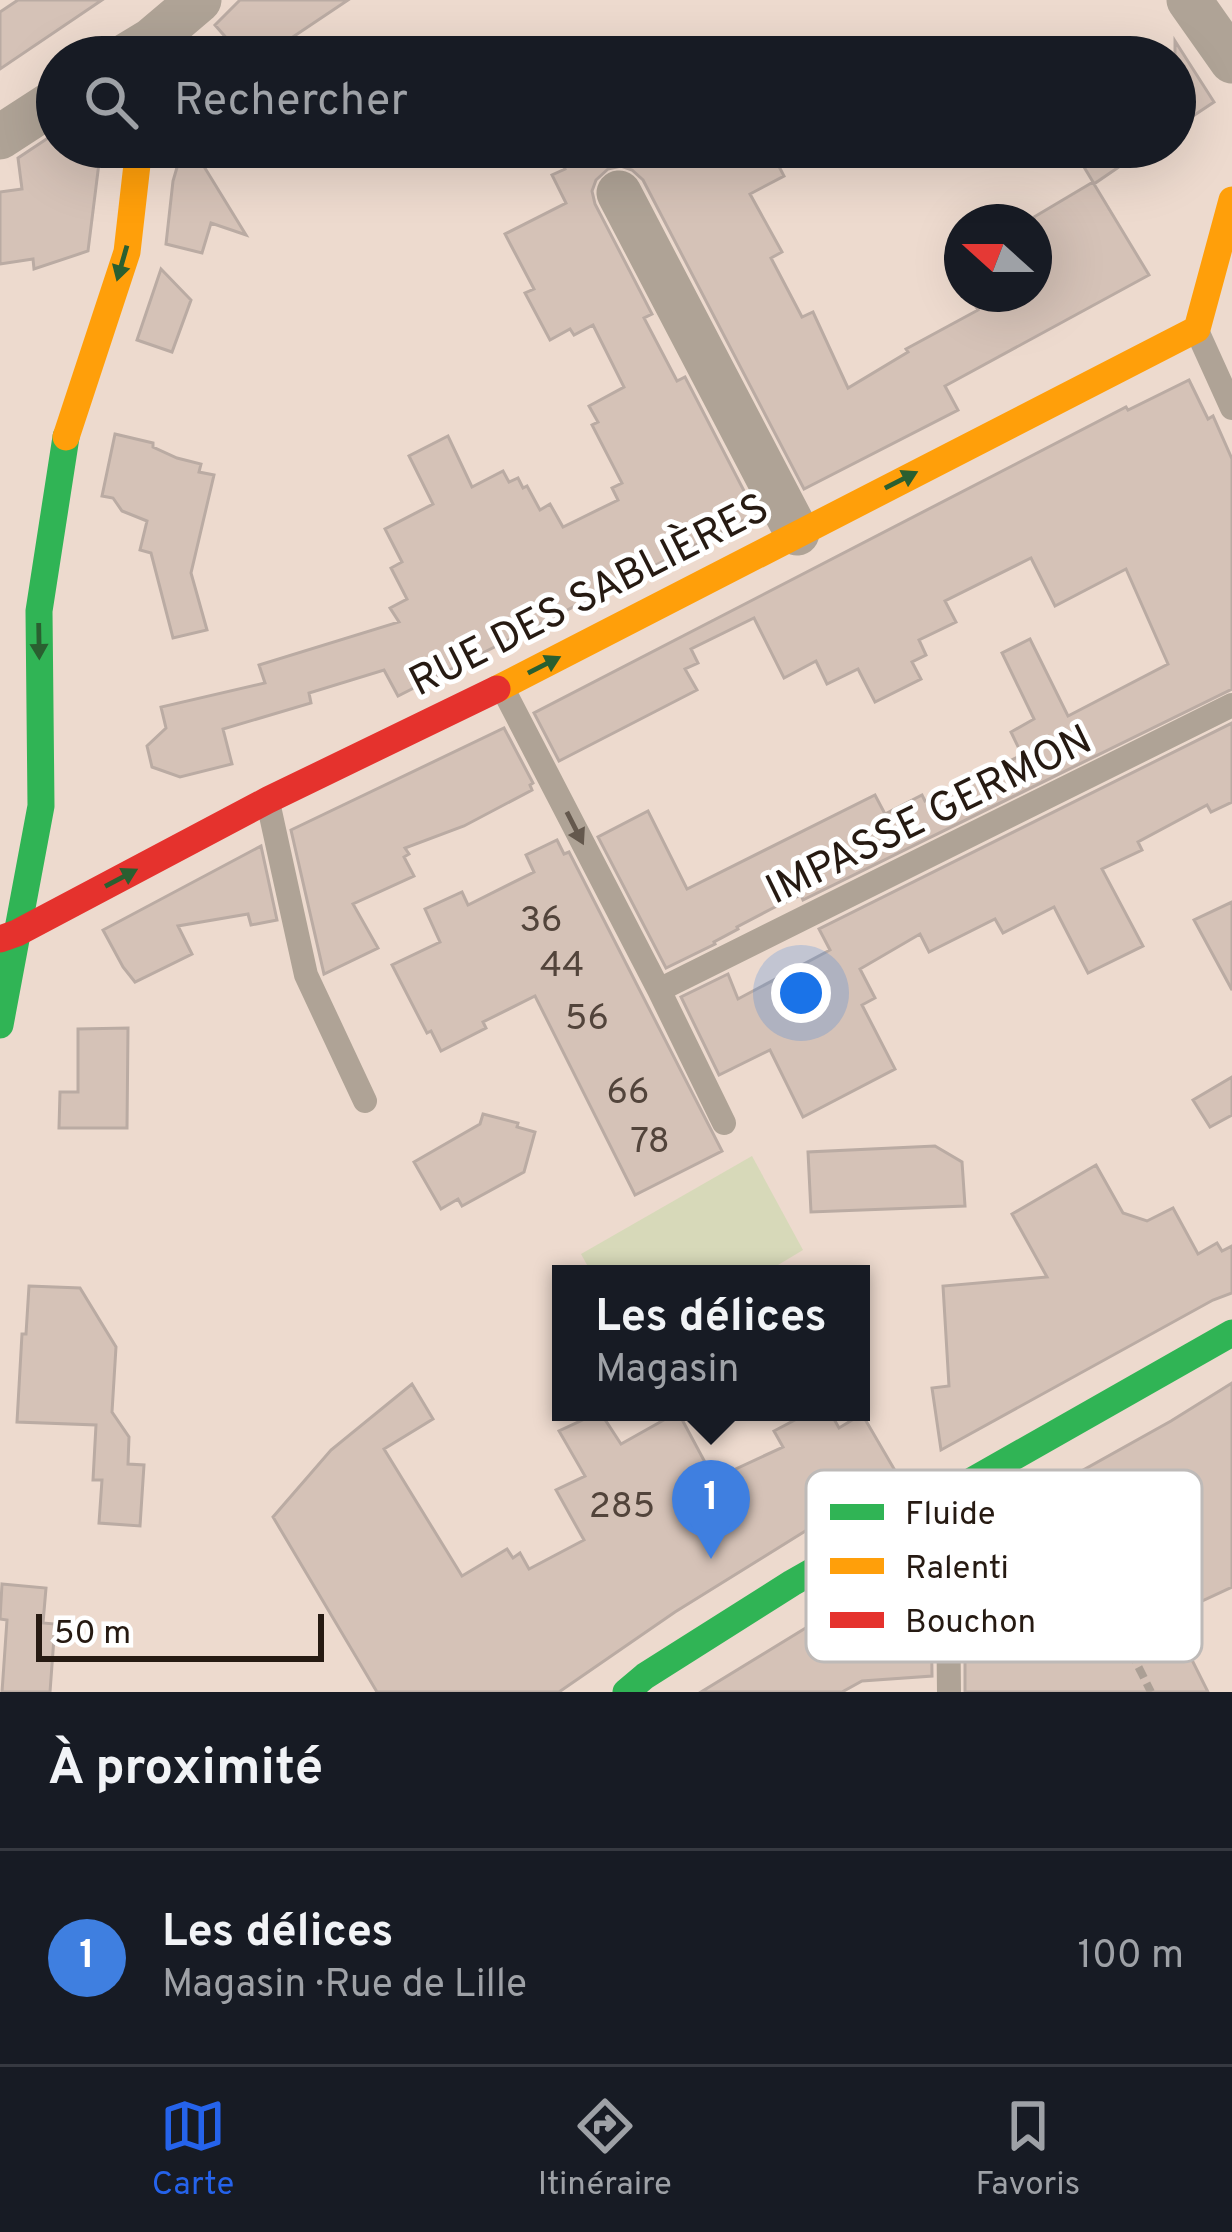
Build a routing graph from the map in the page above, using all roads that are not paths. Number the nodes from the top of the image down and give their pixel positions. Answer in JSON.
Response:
{"nodes":[{"id":1,"x":199,"y":0,"type":"edge"},
{"id":2,"x":1189,"y":0,"type":"edge"},
{"id":3,"x":159,"y":36,"type":"edge"},
{"id":4,"x":1232,"y":61,"type":"edge"},
{"id":5,"x":36,"y":114,"type":"edge"},
{"id":6,"x":0,"y":137,"type":"edge"},
{"id":7,"x":137,"y":168,"type":"edge"},
{"id":8,"x":619,"y":193,"type":"dead end"},
{"id":9,"x":1232,"y":200,"type":"edge"},
{"id":10,"x":1197,"y":329,"type":"junction"},
{"id":11,"x":1232,"y":408,"type":"edge"},
{"id":12,"x":797,"y":533,"type":"junction"},
{"id":13,"x":502,"y":687,"type":"junction"},
{"id":14,"x":1232,"y":705,"type":"edge"},
{"id":15,"x":268,"y":800,"type":"junction"},
{"id":16,"x":9,"y":936,"type":"edge"},
{"id":17,"x":659,"y":990,"type":"junction"},
{"id":18,"x":0,"y":1025,"type":"edge"},
{"id":19,"x":365,"y":1101,"type":"dead end"},
{"id":20,"x":724,"y":1124,"type":"dead end"},
{"id":21,"x":1232,"y":1333,"type":"edge"},
{"id":22,"x":991,"y":1470,"type":"edge"},
{"id":23,"x":806,"y":1575,"type":"edge"},
{"id":24,"x":949,"y":1662,"type":"edge"},
{"id":25,"x":626,"y":1692,"type":"edge"},
{"id":26,"x":949,"y":1692,"type":"edge"}],
"edges":[{"from":1,"to":3,"type":"street"},
{"from":2,"to":4,"type":"street"},
{"from":5,"to":6,"type":"street"},
{"from":7,"to":16,"type":"street","one_way":true},
{"from":8,"to":12,"type":"street"},
{"from":9,"to":10,"type":"street"},
{"from":10,"to":11,"type":"lane"},
{"from":12,"to":10,"type":"street","name":"RUE DES SABLIÈRES","one_way":true},
{"from":13,"to":12,"type":"street","name":"RUE DES SABLIÈRES","one_way":true},
{"from":13,"to":15,"type":"street","name":"RUE DES SABLIÈRES"},
{"from":13,"to":17,"type":"lane","one_way":true},
{"from":14,"to":17,"type":"lane","name":"IMPASSE GERMON"},
{"from":16,"to":15,"type":"street","name":"RUE DES SABLIÈRES","one_way":true},
{"from":15,"to":19,"type":"lane"},
{"from":16,"to":18,"type":"street"},
{"from":17,"to":20,"type":"lane"},
{"from":21,"to":22,"type":"street"},
{"from":23,"to":25,"type":"street"},
{"from":24,"to":26,"type":"lane"}]}
